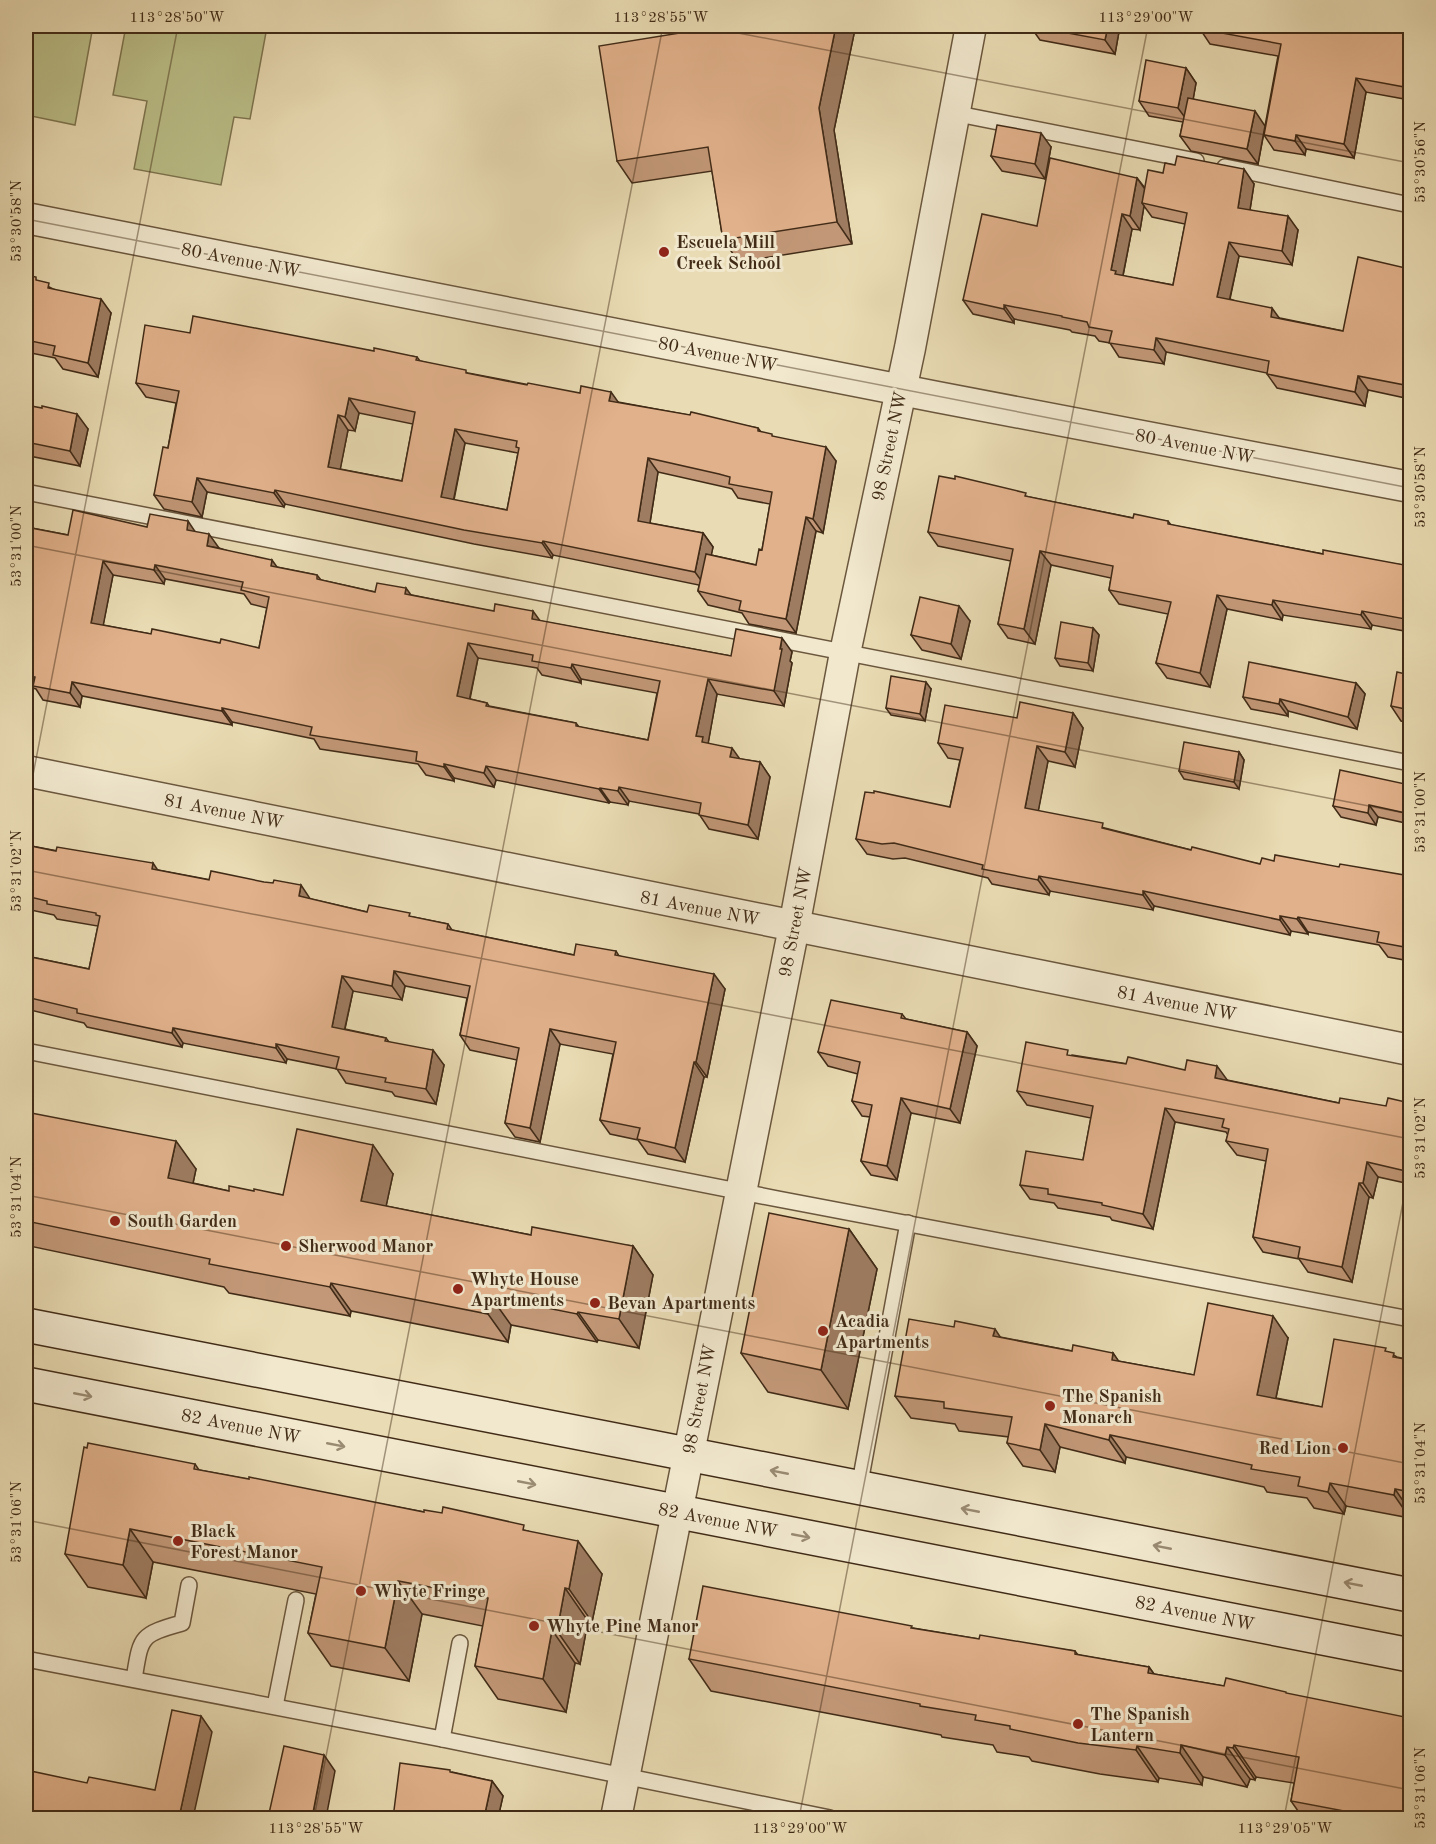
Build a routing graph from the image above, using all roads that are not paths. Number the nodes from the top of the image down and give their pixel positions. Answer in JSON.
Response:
{"nodes":[{"id":1,"x":971,"y":26,"type":"edge"},
{"id":2,"x":953,"y":113,"type":"junction"},
{"id":3,"x":1410,"y":205,"type":"edge"},
{"id":4,"x":26,"y":218,"type":"edge"},
{"id":5,"x":901,"y":390,"type":"junction"},
{"id":6,"x":1410,"y":487,"type":"edge"},
{"id":7,"x":26,"y":492,"type":"edge"},
{"id":8,"x":845,"y":653,"type":"junction"},
{"id":9,"x":1410,"y":763,"type":"edge"},
{"id":10,"x":26,"y":771,"type":"edge"},
{"id":11,"x":794,"y":927,"type":"junction"},
{"id":12,"x":1410,"y":1050,"type":"edge"},
{"id":13,"x":26,"y":1051,"type":"edge"},
{"id":14,"x":741,"y":1192,"type":"junction"},
{"id":15,"x":908,"y":1223,"type":"junction"},
{"id":16,"x":1410,"y":1319,"type":"edge"},
{"id":17,"x":26,"y":1325,"type":"edge"},
{"id":18,"x":26,"y":1384,"type":"edge"},
{"id":19,"x":688,"y":1454,"type":"junction"},
{"id":20,"x":859,"y":1488,"type":"junction"},
{"id":21,"x":677,"y":1512,"type":"junction"},
{"id":22,"x":189,"y":1585,"type":"dead end"},
{"id":23,"x":1410,"y":1596,"type":"edge"},
{"id":24,"x":296,"y":1600,"type":"edge"},
{"id":25,"x":460,"y":1643,"type":"dead end"},
{"id":26,"x":1410,"y":1655,"type":"edge"},
{"id":27,"x":26,"y":1659,"type":"edge"},
{"id":28,"x":134,"y":1679,"type":"junction"},
{"id":29,"x":275,"y":1706,"type":"junction"},
{"id":30,"x":442,"y":1739,"type":"junction"},
{"id":31,"x":625,"y":1778,"type":"junction"},
{"id":32,"x":616,"y":1818,"type":"edge"},
{"id":33,"x":830,"y":1818,"type":"edge"}],
"edges":[{"from":1,"to":2,"type":"street","name":"98 Street NW"},
{"from":2,"to":3,"type":"lane"},
{"from":2,"to":5,"type":"street","name":"98 Street NW"},
{"from":4,"to":5,"type":"street","name":"80 Avenue NW"},
{"from":5,"to":6,"type":"street","name":"80 Avenue NW"},
{"from":5,"to":8,"type":"street","name":"98 Street NW"},
{"from":7,"to":8,"type":"lane"},
{"from":8,"to":9,"type":"lane"},
{"from":8,"to":11,"type":"street","name":"98 Street NW"},
{"from":10,"to":11,"type":"street","name":"81 Avenue NW"},
{"from":11,"to":12,"type":"street","name":"81 Avenue NW"},
{"from":11,"to":14,"type":"street","name":"98 Street NW"},
{"from":13,"to":14,"type":"lane"},
{"from":14,"to":15,"type":"lane"},
{"from":14,"to":19,"type":"street","name":"98 Street NW"},
{"from":15,"to":16,"type":"lane"},
{"from":15,"to":20,"type":"lane"},
{"from":17,"to":19,"type":"main road"},
{"from":18,"to":21,"type":"main road","name":"82 Avenue NW","one_way":true},
{"from":20,"to":19,"type":"main road","one_way":true},
{"from":19,"to":21,"type":"street","name":"98 Street NW"},
{"from":23,"to":20,"type":"main road","one_way":true},
{"from":21,"to":26,"type":"main road","name":"82 Avenue NW","one_way":true},
{"from":21,"to":31,"type":"street","name":"98 Street NW"},
{"from":22,"to":28,"type":"lane"},
{"from":24,"to":29,"type":"lane"},
{"from":25,"to":30,"type":"lane"},
{"from":27,"to":28,"type":"lane"},
{"from":28,"to":29,"type":"lane"},
{"from":29,"to":30,"type":"lane"},
{"from":30,"to":31,"type":"lane"},
{"from":31,"to":32,"type":"street","name":"98 Street NW"},
{"from":31,"to":33,"type":"lane"}]}
